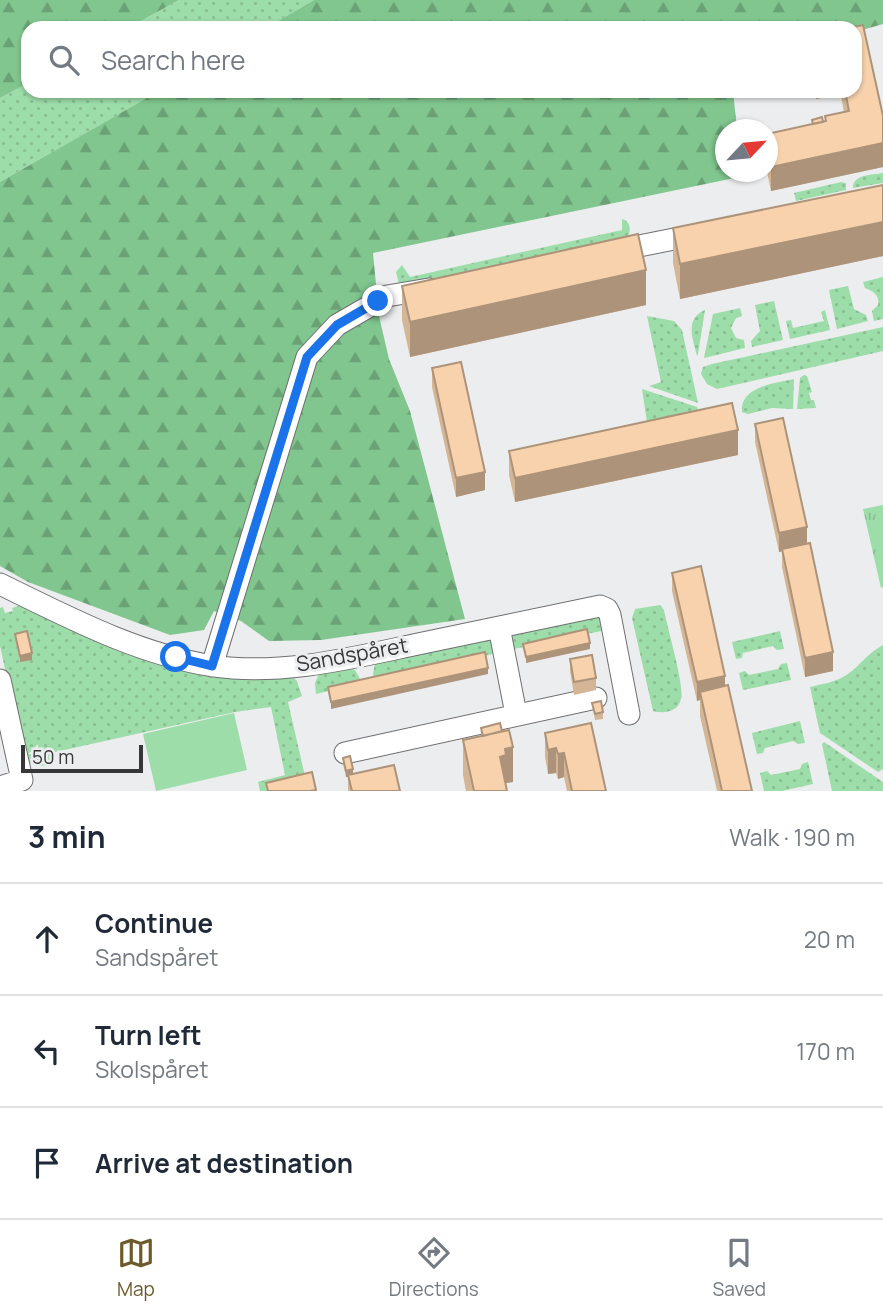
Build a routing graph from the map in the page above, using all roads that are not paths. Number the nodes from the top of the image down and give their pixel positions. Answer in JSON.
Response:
{"nodes":[{"id":1,"x":724,"y":229,"type":"edge"},
{"id":2,"x":594,"y":255,"type":"edge"},
{"id":3,"x":448,"y":285,"type":"edge"},
{"id":4,"x":0,"y":584,"type":"edge"},
{"id":5,"x":499,"y":627,"type":"junction"},
{"id":6,"x":212,"y":666,"type":"junction"},
{"id":7,"x":0,"y":680,"type":"edge"},
{"id":8,"x":596,"y":698,"type":"dead end"},
{"id":9,"x":516,"y":714,"type":"junction"},
{"id":10,"x":629,"y":714,"type":"dead end"},
{"id":11,"x":345,"y":753,"type":"dead end"},
{"id":12,"x":0,"y":787,"type":"edge"}],
"edges":[{"from":1,"to":2,"type":"street"},
{"from":3,"to":6,"type":"street"},
{"from":4,"to":6,"type":"street","name":"Sandspåret"},
{"from":5,"to":6,"type":"street","name":"Sandspåret"},
{"from":5,"to":9,"type":"street"},
{"from":5,"to":10,"type":"street","name":"Sandspåret"},
{"from":7,"to":12,"type":"street"},
{"from":8,"to":9,"type":"street"},
{"from":9,"to":11,"type":"street"}]}
